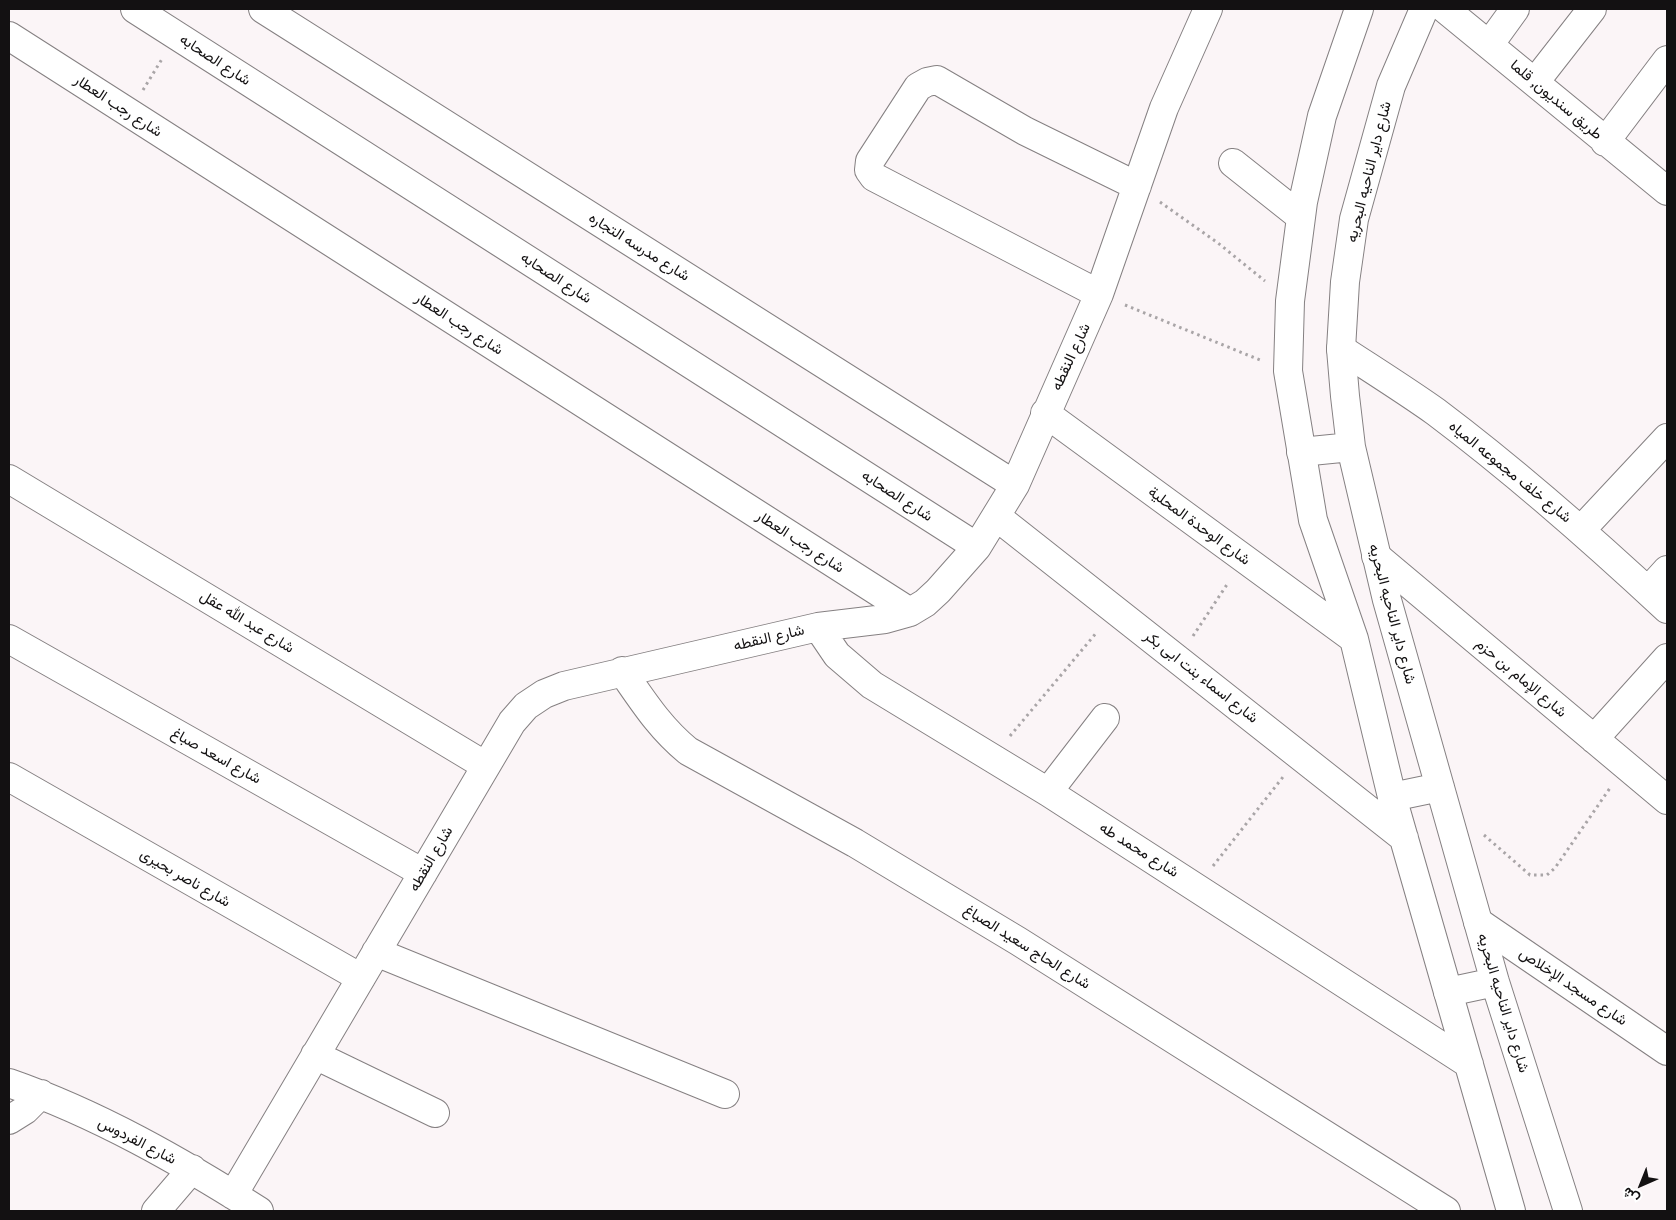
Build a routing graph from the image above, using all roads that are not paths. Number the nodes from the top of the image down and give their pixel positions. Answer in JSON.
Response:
{"nodes":[{"id":1,"x":135,"y":9,"type":"edge"},
{"id":2,"x":263,"y":9,"type":"edge"},
{"id":3,"x":1208,"y":9,"type":"edge"},
{"id":4,"x":1359,"y":9,"type":"edge"},
{"id":5,"x":1424,"y":9,"type":"edge"},
{"id":6,"x":1445,"y":9,"type":"edge"},
{"id":7,"x":1515,"y":9,"type":"edge"},
{"id":8,"x":1592,"y":9,"type":"edge"},
{"id":9,"x":9,"y":36,"type":"edge"},
{"id":10,"x":1489,"y":45,"type":"junction"},
{"id":11,"x":1667,"y":60,"type":"edge"},
{"id":12,"x":1535,"y":82,"type":"junction"},
{"id":13,"x":1605,"y":142,"type":"junction"},
{"id":14,"x":1233,"y":163,"type":"dead end"},
{"id":15,"x":1137,"y":186,"type":"junction"},
{"id":16,"x":1667,"y":191,"type":"edge"},
{"id":17,"x":1301,"y":217,"type":"junction"},
{"id":18,"x":1099,"y":294,"type":"junction"},
{"id":19,"x":1341,"y":349,"type":"junction"},
{"id":20,"x":1045,"y":413,"type":"junction"},
{"id":21,"x":1667,"y":438,"type":"edge"},
{"id":22,"x":1351,"y":447,"type":"junction"},
{"id":23,"x":1301,"y":452,"type":"junction"},
{"id":24,"x":9,"y":479,"type":"edge"},
{"id":25,"x":1015,"y":485,"type":"junction"},
{"id":26,"x":997,"y":517,"type":"junction"},
{"id":27,"x":1581,"y":530,"type":"junction"},
{"id":28,"x":976,"y":547,"type":"junction"},
{"id":29,"x":1376,"y":556,"type":"junction"},
{"id":30,"x":1667,"y":570,"type":"edge"},
{"id":31,"x":1658,"y":600,"type":"edge"},
{"id":32,"x":910,"y":612,"type":"junction"},
{"id":33,"x":818,"y":627,"type":"junction"},
{"id":34,"x":9,"y":639,"type":"edge"},
{"id":35,"x":1354,"y":639,"type":"junction"},
{"id":36,"x":1667,"y":658,"type":"edge"},
{"id":37,"x":622,"y":671,"type":"junction"},
{"id":38,"x":1105,"y":718,"type":"dead end"},
{"id":39,"x":1594,"y":739,"type":"junction"},
{"id":40,"x":486,"y":766,"type":"junction"},
{"id":41,"x":9,"y":777,"type":"edge"},
{"id":42,"x":1440,"y":787,"type":"junction"},
{"id":43,"x":1048,"y":792,"type":"junction"},
{"id":44,"x":1392,"y":797,"type":"junction"},
{"id":45,"x":1667,"y":800,"type":"edge"},
{"id":46,"x":1404,"y":838,"type":"junction"},
{"id":47,"x":423,"y":873,"type":"junction"},
{"id":48,"x":1478,"y":922,"type":"junction"},
{"id":49,"x":376,"y":952,"type":"junction"},
{"id":50,"x":361,"y":978,"type":"junction"},
{"id":51,"x":1495,"y":982,"type":"junction"},
{"id":52,"x":1448,"y":992,"type":"junction"},
{"id":53,"x":1667,"y":1051,"type":"edge"},
{"id":54,"x":315,"y":1055,"type":"junction"},
{"id":55,"x":1469,"y":1064,"type":"junction"},
{"id":56,"x":9,"y":1084,"type":"edge"},
{"id":57,"x":41,"y":1094,"type":"junction"},
{"id":58,"x":725,"y":1094,"type":"dead end"},
{"id":59,"x":435,"y":1113,"type":"dead end"},
{"id":60,"x":9,"y":1120,"type":"edge"},
{"id":61,"x":192,"y":1169,"type":"junction"},
{"id":62,"x":233,"y":1195,"type":"junction"},
{"id":63,"x":156,"y":1211,"type":"edge"},
{"id":64,"x":259,"y":1211,"type":"edge"},
{"id":65,"x":1446,"y":1211,"type":"edge"},
{"id":66,"x":1511,"y":1211,"type":"edge"},
{"id":67,"x":1568,"y":1211,"type":"edge"}],
"edges":[{"from":1,"to":28,"type":"street","name":"شارع الصحابه"},
{"from":2,"to":25,"type":"street","name":"شارع مدرسه التجاره"},
{"from":3,"to":15,"type":"street","name":"شارع النقطه"},
{"from":4,"to":17,"type":"street"},
{"from":5,"to":19,"type":"street","name":"شارع داير الناحيه البحريه"},
{"from":6,"to":10,"type":"street","name":"طريق سنديون, قلما"},
{"from":7,"to":10,"type":"street"},
{"from":8,"to":12,"type":"street"},
{"from":9,"to":32,"type":"street","name":"شارع رجب العطار"},
{"from":10,"to":12,"type":"street","name":"طريق سنديون, قلما"},
{"from":11,"to":13,"type":"street"},
{"from":12,"to":13,"type":"street","name":"طريق سنديون, قلما"},
{"from":13,"to":16,"type":"street","name":"طريق سنديون, قلما"},
{"from":14,"to":17,"type":"street"},
{"from":15,"to":18,"type":"street","name":"شارع النقطه"},
{"from":15,"to":18,"type":"street"},
{"from":17,"to":23,"type":"street"},
{"from":18,"to":20,"type":"street","name":"شارع النقطه"},
{"from":19,"to":22,"type":"street","name":"شارع داير الناحيه البحريه"},
{"from":19,"to":27,"type":"street","name":"شارع خلف مجموعه المياه"},
{"from":20,"to":25,"type":"street","name":"شارع النقطه"},
{"from":20,"to":35,"type":"street","name":"شارع الوحدة المحلية"},
{"from":21,"to":27,"type":"street"},
{"from":22,"to":23,"type":"street"},
{"from":22,"to":29,"type":"street","name":"شارع داير الناحيه البحريه"},
{"from":23,"to":35,"type":"street"},
{"from":24,"to":40,"type":"street","name":"شارع عبد الله عقل"},
{"from":25,"to":26,"type":"street","name":"شارع النقطه"},
{"from":26,"to":28,"type":"street","name":"شارع النقطه"},
{"from":26,"to":46,"type":"street","name":"شارع اسماء بنت ابى بكر"},
{"from":27,"to":31,"type":"street","name":"شارع خلف مجموعه المياه"},
{"from":28,"to":32,"type":"street","name":"شارع النقطه"},
{"from":29,"to":39,"type":"street","name":"شارع الإمام بن حزم"},
{"from":29,"to":42,"type":"street","name":"شارع داير الناحيه البحريه"},
{"from":30,"to":31,"type":"street"},
{"from":32,"to":33,"type":"street","name":"شارع النقطه"},
{"from":33,"to":37,"type":"street","name":"شارع النقطه"},
{"from":33,"to":43,"type":"street","name":"شارع محمد طه"},
{"from":34,"to":47,"type":"street","name":"شارع اسعد صباغ"},
{"from":35,"to":44,"type":"street"},
{"from":36,"to":39,"type":"street"},
{"from":37,"to":40,"type":"street","name":"شارع النقطه"},
{"from":37,"to":65,"type":"street","name":"شارع الحاج سعيد الصباغ"},
{"from":38,"to":43,"type":"street"},
{"from":39,"to":45,"type":"street","name":"شارع الإمام بن حزم"},
{"from":40,"to":47,"type":"street","name":"شارع النقطه"},
{"from":41,"to":50,"type":"street","name":"شارع ناصر بحيرى"},
{"from":42,"to":44,"type":"street"},
{"from":42,"to":48,"type":"street","name":"شارع داير الناحيه البحريه"},
{"from":43,"to":55,"type":"street","name":"شارع محمد طه"},
{"from":44,"to":46,"type":"street"},
{"from":46,"to":52,"type":"street"},
{"from":47,"to":49,"type":"street","name":"شارع النقطه"},
{"from":48,"to":51,"type":"street","name":"شارع داير الناحيه البحريه"},
{"from":48,"to":53,"type":"street","name":"شارع مسجد الإخلاص"},
{"from":49,"to":50,"type":"street","name":"شارع النقطه"},
{"from":49,"to":58,"type":"street"},
{"from":50,"to":54,"type":"street","name":"شارع النقطه"},
{"from":51,"to":52,"type":"street"},
{"from":51,"to":67,"type":"street","name":"شارع داير الناحيه البحريه"},
{"from":52,"to":55,"type":"street"},
{"from":54,"to":59,"type":"street"},
{"from":54,"to":62,"type":"street","name":"شارع النقطه"},
{"from":55,"to":66,"type":"street"},
{"from":56,"to":57,"type":"street","name":"شارع الفردوس"},
{"from":57,"to":60,"type":"street"},
{"from":57,"to":61,"type":"street","name":"شارع الفردوس"},
{"from":61,"to":62,"type":"street","name":"شارع الفردوس"},
{"from":61,"to":63,"type":"street"},
{"from":62,"to":64,"type":"street","name":"شارع الفردوس"}]}
